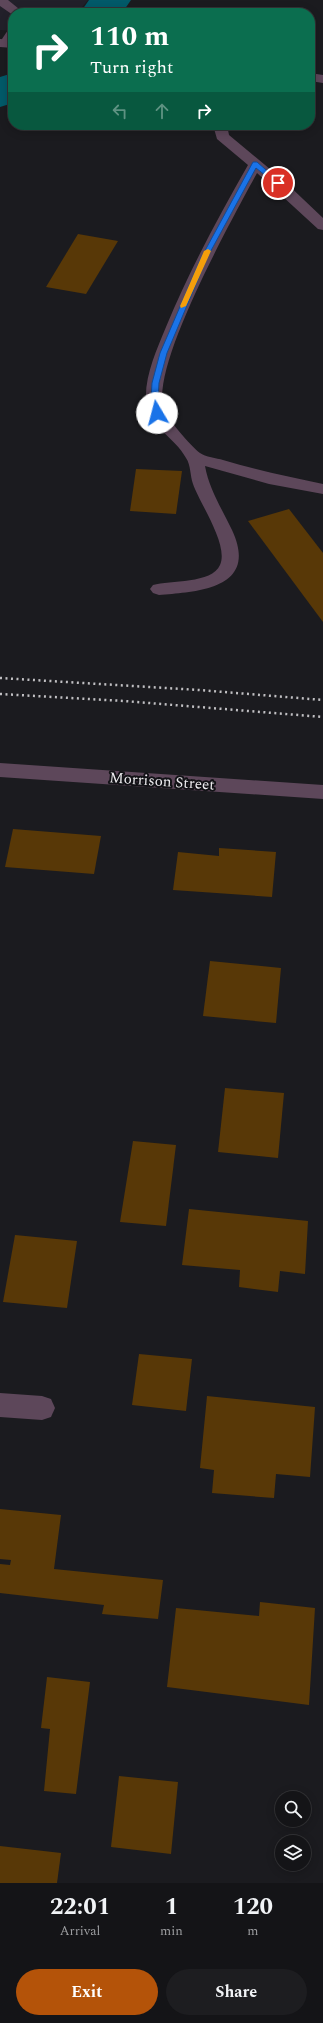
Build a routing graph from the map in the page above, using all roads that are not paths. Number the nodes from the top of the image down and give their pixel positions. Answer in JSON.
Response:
{"nodes":[{"id":1,"x":0,"y":0,"type":"edge"},
{"id":2,"x":11,"y":8,"type":"edge"},
{"id":3,"x":221,"y":130,"type":"edge"},
{"id":4,"x":255,"y":164,"type":"junction"},
{"id":5,"x":323,"y":226,"type":"edge"},
{"id":6,"x":194,"y":457,"type":"junction"},
{"id":7,"x":323,"y":489,"type":"edge"},
{"id":8,"x":159,"y":589,"type":"dead end"},
{"id":9,"x":0,"y":770,"type":"edge"},
{"id":10,"x":323,"y":792,"type":"edge"},
{"id":11,"x":0,"y":1405,"type":"edge"},
{"id":12,"x":42,"y":1408,"type":"dead end"}],
"edges":[{"from":1,"to":2,"type":"lane"},
{"from":3,"to":4,"type":"lane"},
{"from":4,"to":5,"type":"lane"},
{"from":4,"to":6,"type":"lane"},
{"from":6,"to":7,"type":"lane"},
{"from":6,"to":8,"type":"lane"},
{"from":9,"to":10,"type":"street","name":"Morrison Street"},
{"from":11,"to":12,"type":"street"}]}
